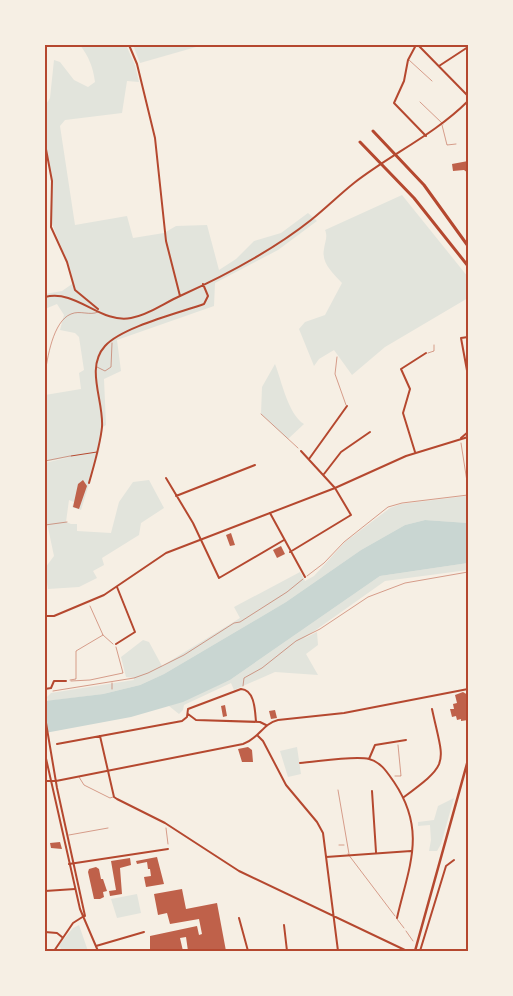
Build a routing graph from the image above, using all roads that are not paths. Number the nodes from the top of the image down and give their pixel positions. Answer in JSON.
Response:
{"nodes":[{"id":1,"x":129,"y":45,"type":"edge"},
{"id":2,"x":417,"y":45,"type":"edge"},
{"id":3,"x":468,"y":47,"type":"edge"},
{"id":4,"x":408,"y":60,"type":"junction"},
{"id":5,"x":438,"y":66,"type":"junction"},
{"id":6,"x":432,"y":81,"type":"dead end"},
{"id":7,"x":468,"y":96,"type":"edge"},
{"id":8,"x":468,"y":101,"type":"edge"},
{"id":9,"x":420,"y":102,"type":"dead end"},
{"id":10,"x":443,"y":125,"type":"junction"},
{"id":11,"x":373,"y":131,"type":"dead end"},
{"id":12,"x":426,"y":136,"type":"junction"},
{"id":13,"x":360,"y":142,"type":"dead end"},
{"id":14,"x":45,"y":144,"type":"edge"},
{"id":15,"x":456,"y":144,"type":"dead end"},
{"id":16,"x":468,"y":246,"type":"edge"},
{"id":17,"x":468,"y":266,"type":"edge"},
{"id":18,"x":203,"y":284,"type":"junction"},
{"id":19,"x":180,"y":296,"type":"junction"},
{"id":20,"x":45,"y":297,"type":"edge"},
{"id":21,"x":99,"y":311,"type":"junction"},
{"id":22,"x":468,"y":337,"type":"edge"},
{"id":23,"x":112,"y":340,"type":"junction"},
{"id":24,"x":434,"y":345,"type":"dead end"},
{"id":25,"x":426,"y":353,"type":"joint"},
{"id":26,"x":337,"y":358,"type":"dead end"},
{"id":27,"x":97,"y":367,"type":"junction"},
{"id":28,"x":468,"y":372,"type":"edge"},
{"id":29,"x":46,"y":375,"type":"edge"},
{"id":30,"x":468,"y":376,"type":"edge"},
{"id":31,"x":347,"y":406,"type":"joint"},
{"id":32,"x":370,"y":432,"type":"dead end"},
{"id":33,"x":468,"y":432,"type":"edge"},
{"id":34,"x":468,"y":437,"type":"edge"},
{"id":35,"x":460,"y":439,"type":"junction"},
{"id":36,"x":301,"y":451,"type":"road end"},
{"id":37,"x":97,"y":452,"type":"junction"},
{"id":38,"x":415,"y":452,"type":"junction"},
{"id":39,"x":71,"y":456,"type":"joint"},
{"id":40,"x":309,"y":459,"type":"junction"},
{"id":41,"x":45,"y":461,"type":"edge"},
{"id":42,"x":255,"y":464,"type":"dead end"},
{"id":43,"x":324,"y":474,"type":"junction"},
{"id":44,"x":166,"y":478,"type":"dead end"},
{"id":45,"x":88,"y":483,"type":"dead end"},
{"id":46,"x":336,"y":488,"type":"junction"},
{"id":47,"x":176,"y":496,"type":"junction"},
{"id":48,"x":270,"y":513,"type":"junction"},
{"id":49,"x":199,"y":539,"type":"junction"},
{"id":50,"x":284,"y":540,"type":"junction"},
{"id":51,"x":290,"y":552,"type":"junction"},
{"id":52,"x":304,"y":577,"type":"road end"},
{"id":53,"x":117,"y":587,"type":"junction"},
{"id":54,"x":45,"y":616,"type":"edge"},
{"id":55,"x":116,"y":644,"type":"road end"},
{"id":56,"x":66,"y":681,"type":"road end"},
{"id":57,"x":45,"y":689,"type":"edge"},
{"id":58,"x":468,"y":689,"type":"edge"},
{"id":59,"x":432,"y":710,"type":"dead end"},
{"id":60,"x":188,"y":714,"type":"junction"},
{"id":61,"x":45,"y":717,"type":"edge"},
{"id":62,"x":256,"y":722,"type":"junction"},
{"id":63,"x":266,"y":725,"type":"junction"},
{"id":64,"x":100,"y":736,"type":"junction"},
{"id":65,"x":258,"y":736,"type":"junction"},
{"id":66,"x":406,"y":740,"type":"dead end"},
{"id":67,"x":57,"y":744,"type":"dead end"},
{"id":68,"x":45,"y":754,"type":"edge"},
{"id":69,"x":368,"y":759,"type":"junction"},
{"id":70,"x":468,"y":760,"type":"edge"},
{"id":71,"x":300,"y":763,"type":"dead end"},
{"id":72,"x":109,"y":770,"type":"junction"},
{"id":73,"x":79,"y":777,"type":"junction"},
{"id":74,"x":50,"y":780,"type":"junction"},
{"id":75,"x":45,"y":781,"type":"edge"},
{"id":76,"x":56,"y":781,"type":"junction"},
{"id":77,"x":338,"y":790,"type":"dead end"},
{"id":78,"x":372,"y":791,"type":"dead end"},
{"id":79,"x":114,"y":796,"type":"junction"},
{"id":80,"x":404,"y":797,"type":"junction"},
{"id":81,"x":108,"y":828,"type":"dead end"},
{"id":82,"x":67,"y":835,"type":"junction"},
{"id":83,"x":168,"y":848,"type":"road end"},
{"id":84,"x":412,"y":851,"type":"junction"},
{"id":85,"x":376,"y":852,"type":"junction"},
{"id":86,"x":349,"y":854,"type":"junction"},
{"id":87,"x":326,"y":857,"type":"junction"},
{"id":88,"x":454,"y":860,"type":"dead end"},
{"id":89,"x":74,"y":863,"type":"junction"},
{"id":90,"x":69,"y":864,"type":"junction"},
{"id":91,"x":75,"y":888,"type":"junction"},
{"id":92,"x":45,"y":891,"type":"edge"},
{"id":93,"x":85,"y":916,"type":"junction"},
{"id":94,"x":334,"y":916,"type":"junction"},
{"id":95,"x":239,"y":918,"type":"dead end"},
{"id":96,"x":397,"y":918,"type":"junction"},
{"id":97,"x":284,"y":925,"type":"dead end"},
{"id":98,"x":404,"y":928,"type":"road end"},
{"id":99,"x":45,"y":932,"type":"edge"},
{"id":100,"x":144,"y":932,"type":"dead end"},
{"id":101,"x":62,"y":937,"type":"junction"},
{"id":102,"x":96,"y":946,"type":"junction"},
{"id":103,"x":54,"y":951,"type":"edge"},
{"id":104,"x":98,"y":951,"type":"edge"},
{"id":105,"x":248,"y":951,"type":"edge"},
{"id":106,"x":287,"y":951,"type":"edge"},
{"id":107,"x":338,"y":951,"type":"edge"},
{"id":108,"x":407,"y":951,"type":"edge"},
{"id":109,"x":415,"y":951,"type":"edge"},
{"id":110,"x":420,"y":951,"type":"edge"}],
"edges":[{"from":1,"to":19,"type":"street"},
{"from":2,"to":4,"type":"street"},
{"from":2,"to":5,"type":"street"},
{"from":3,"to":5,"type":"street"},
{"from":4,"to":6,"type":"lane"},
{"from":4,"to":12,"type":"street"},
{"from":5,"to":7,"type":"street"},
{"from":8,"to":10,"type":"street"},
{"from":9,"to":10,"type":"lane"},
{"from":10,"to":12,"type":"street"},
{"from":10,"to":15,"type":"lane"},
{"from":11,"to":16,"type":"highway"},
{"from":12,"to":18,"type":"street"},
{"from":13,"to":17,"type":"highway"},
{"from":14,"to":21,"type":"street"},
{"from":18,"to":19,"type":"street"},
{"from":18,"to":23,"type":"street"},
{"from":19,"to":21,"type":"street"},
{"from":20,"to":21,"type":"street"},
{"from":21,"to":29,"type":"lane"},
{"from":22,"to":28,"type":"street"},
{"from":23,"to":27,"type":"street"},
{"from":23,"to":27,"type":"lane"},
{"from":24,"to":25,"type":"lane"},
{"from":25,"to":38,"type":"street"},
{"from":26,"to":31,"type":"lane"},
{"from":27,"to":37,"type":"street"},
{"from":28,"to":30,"type":"street"},
{"from":31,"to":40,"type":"street"},
{"from":32,"to":43,"type":"street"},
{"from":33,"to":35,"type":"street"},
{"from":34,"to":35,"type":"street"},
{"from":35,"to":38,"type":"street"},
{"from":36,"to":40,"type":"street"},
{"from":37,"to":39,"type":"street"},
{"from":37,"to":45,"type":"street"},
{"from":38,"to":46,"type":"street"},
{"from":39,"to":41,"type":"lane"},
{"from":40,"to":43,"type":"street"},
{"from":42,"to":47,"type":"street"},
{"from":43,"to":46,"type":"street"},
{"from":44,"to":47,"type":"street"},
{"from":46,"to":48,"type":"street"},
{"from":46,"to":51,"type":"street"},
{"from":47,"to":49,"type":"street"},
{"from":48,"to":49,"type":"street"},
{"from":48,"to":50,"type":"street"},
{"from":49,"to":50,"type":"street"},
{"from":49,"to":53,"type":"street"},
{"from":50,"to":51,"type":"street"},
{"from":51,"to":52,"type":"street"},
{"from":53,"to":54,"type":"street"},
{"from":53,"to":55,"type":"street"},
{"from":56,"to":57,"type":"street"},
{"from":58,"to":63,"type":"street"},
{"from":59,"to":80,"type":"street"},
{"from":60,"to":62,"type":"street"},
{"from":60,"to":62,"type":"street"},
{"from":60,"to":64,"type":"street"},
{"from":61,"to":76,"type":"street"},
{"from":62,"to":63,"type":"street"},
{"from":63,"to":65,"type":"street"},
{"from":64,"to":67,"type":"street"},
{"from":64,"to":72,"type":"street"},
{"from":65,"to":72,"type":"street"},
{"from":65,"to":87,"type":"street"},
{"from":66,"to":69,"type":"street"},
{"from":68,"to":74,"type":"street"},
{"from":69,"to":71,"type":"street"},
{"from":69,"to":80,"type":"street"},
{"from":70,"to":109,"type":"main road"},
{"from":72,"to":73,"type":"street"},
{"from":72,"to":79,"type":"street"},
{"from":73,"to":76,"type":"street"},
{"from":73,"to":79,"type":"lane"},
{"from":74,"to":75,"type":"street"},
{"from":74,"to":76,"type":"street"},
{"from":74,"to":90,"type":"street"},
{"from":76,"to":82,"type":"street"},
{"from":77,"to":86,"type":"lane"},
{"from":78,"to":85,"type":"street"},
{"from":79,"to":94,"type":"street"},
{"from":80,"to":84,"type":"street"},
{"from":81,"to":82,"type":"lane"},
{"from":82,"to":89,"type":"street"},
{"from":83,"to":89,"type":"street"},
{"from":84,"to":85,"type":"street"},
{"from":84,"to":96,"type":"street"},
{"from":85,"to":86,"type":"street"},
{"from":86,"to":87,"type":"street"},
{"from":86,"to":96,"type":"lane"},
{"from":87,"to":94,"type":"street"},
{"from":88,"to":110,"type":"street"},
{"from":89,"to":90,"type":"street"},
{"from":89,"to":93,"type":"street"},
{"from":90,"to":91,"type":"street"},
{"from":91,"to":92,"type":"street"},
{"from":91,"to":93,"type":"street"},
{"from":93,"to":101,"type":"street"},
{"from":93,"to":102,"type":"street"},
{"from":94,"to":107,"type":"street"},
{"from":94,"to":108,"type":"street"},
{"from":95,"to":105,"type":"street"},
{"from":96,"to":98,"type":"lane"},
{"from":97,"to":106,"type":"street"},
{"from":99,"to":101,"type":"street"},
{"from":100,"to":102,"type":"street"},
{"from":101,"to":103,"type":"street"},
{"from":102,"to":104,"type":"street"}]}
